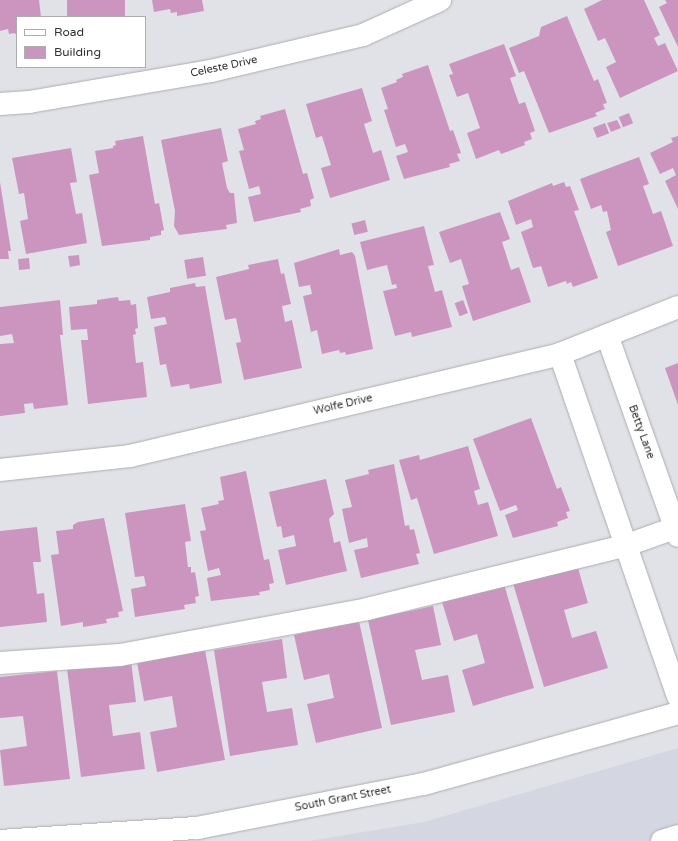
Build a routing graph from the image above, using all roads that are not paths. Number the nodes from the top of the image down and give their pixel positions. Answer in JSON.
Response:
{"nodes":[{"id":1,"x":440,"y":0,"type":"edge"},
{"id":2,"x":0,"y":104,"type":"edge"},
{"id":3,"x":678,"y":307,"type":"edge"},
{"id":4,"x":607,"y":335,"type":"junction"},
{"id":5,"x":560,"y":354,"type":"junction"},
{"id":6,"x":0,"y":470,"type":"edge"},
{"id":7,"x":677,"y":532,"type":"edge"},
{"id":8,"x":627,"y":545,"type":"junction"},
{"id":9,"x":0,"y":663,"type":"edge"},
{"id":10,"x":678,"y":696,"type":"edge"},
{"id":11,"x":678,"y":713,"type":"edge"},
{"id":12,"x":678,"y":836,"type":"edge"},
{"id":13,"x":0,"y":841,"type":"edge"},
{"id":14,"x":662,"y":841,"type":"edge"}],
"edges":[{"from":1,"to":2,"type":"street","name":"Celeste Drive"},
{"from":3,"to":4,"type":"street","name":"Wolfe Drive"},
{"from":4,"to":5,"type":"street","name":"Wolfe Drive"},
{"from":4,"to":7,"type":"street","name":"Betty Lane"},
{"from":5,"to":6,"type":"street","name":"Wolfe Drive"},
{"from":5,"to":8,"type":"street"},
{"from":7,"to":8,"type":"street","name":"Betty Lane"},
{"from":8,"to":9,"type":"street","name":"Betty Lane"},
{"from":8,"to":10,"type":"street"},
{"from":11,"to":13,"type":"street","name":"South Grant Street"},
{"from":12,"to":14,"type":"street"}]}
